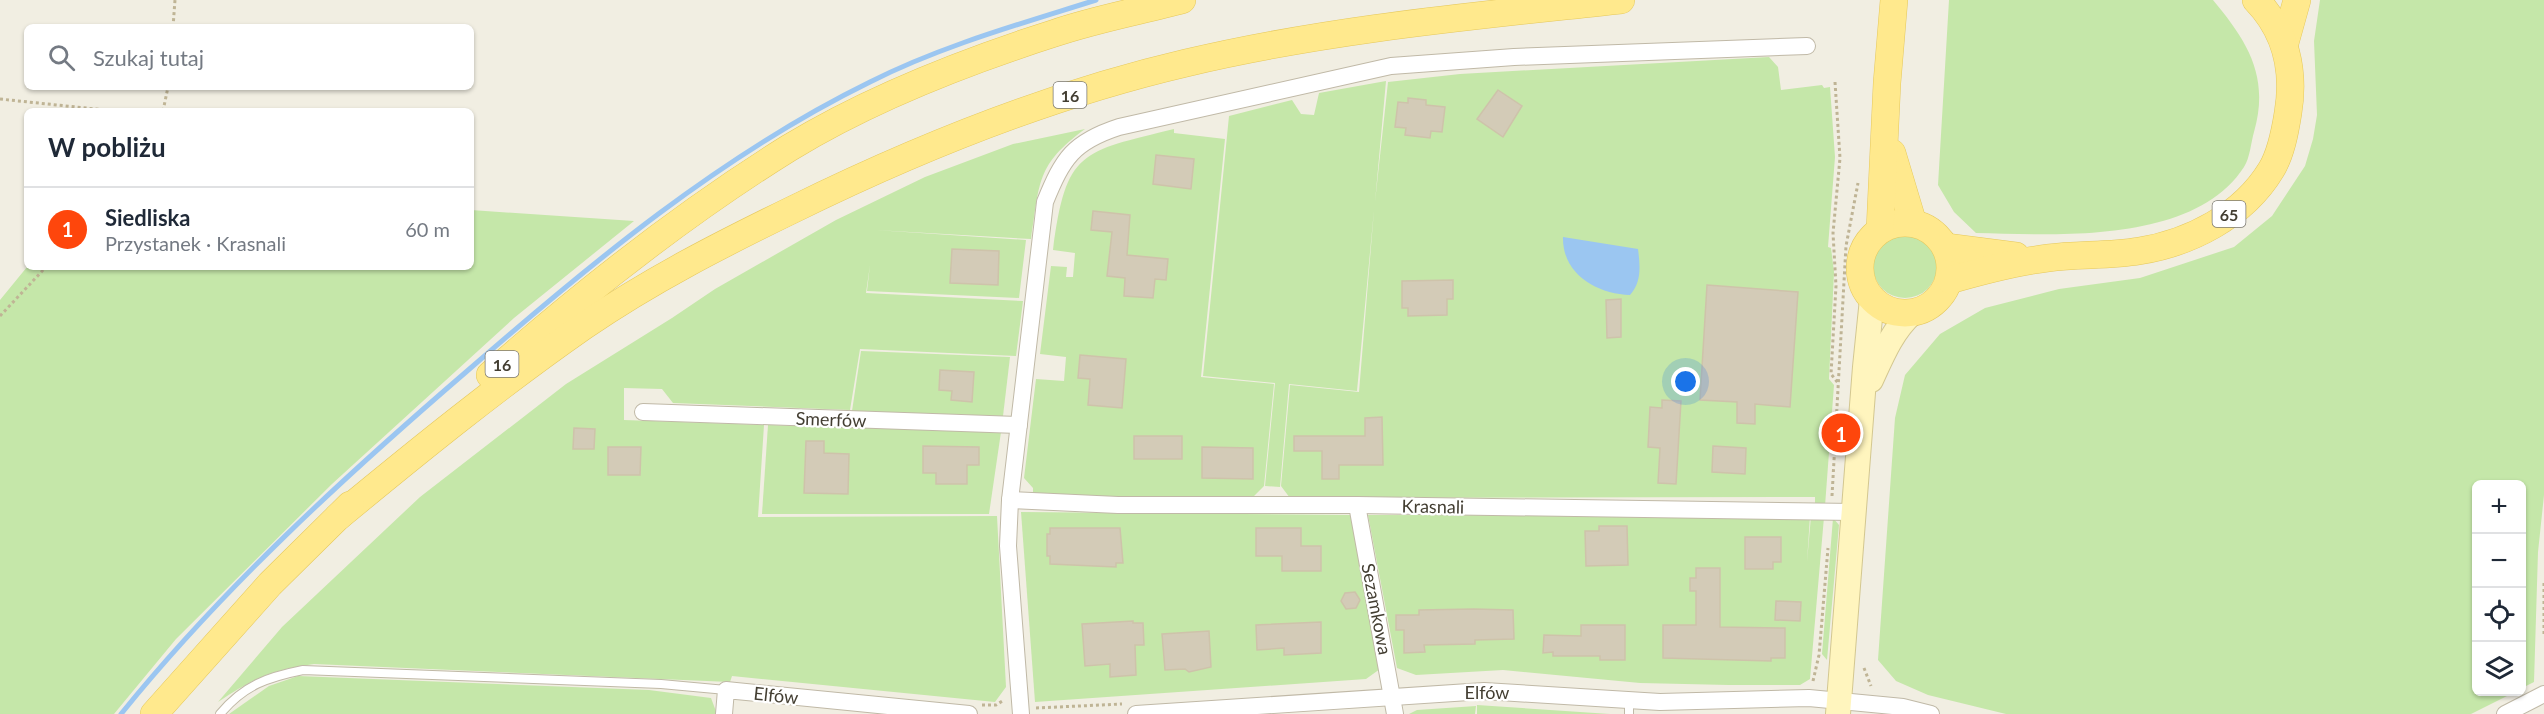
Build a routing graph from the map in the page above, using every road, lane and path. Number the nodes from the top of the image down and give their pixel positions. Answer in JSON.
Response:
{"nodes":[{"id":1,"x":175,"y":0,"type":"edge"},
{"id":2,"x":1182,"y":0,"type":"edge"},
{"id":3,"x":1621,"y":0,"type":"edge"},
{"id":4,"x":1894,"y":0,"type":"edge"},
{"id":5,"x":2256,"y":0,"type":"edge"},
{"id":6,"x":2297,"y":0,"type":"edge"},
{"id":7,"x":173,"y":24,"type":"edge"},
{"id":8,"x":2285,"y":44,"type":"junction"},
{"id":9,"x":1807,"y":46,"type":"dead end"},
{"id":10,"x":1834,"y":82,"type":"dead end"},
{"id":11,"x":167,"y":90,"type":"edge"},
{"id":12,"x":0,"y":99,"type":"edge"},
{"id":13,"x":86,"y":108,"type":"edge"},
{"id":14,"x":164,"y":108,"type":"edge"},
{"id":15,"x":1885,"y":125,"type":"junction"},
{"id":16,"x":1859,"y":178,"type":"dead end"},
{"id":17,"x":1913,"y":223,"type":"junction"},
{"id":18,"x":1880,"y":230,"type":"junction"},
{"id":19,"x":1946,"y":248,"type":"junction"},
{"id":20,"x":2047,"y":258,"type":"junction"},
{"id":21,"x":43,"y":270,"type":"edge"},
{"id":22,"x":1950,"y":280,"type":"junction"},
{"id":23,"x":1872,"y":299,"type":"junction"},
{"id":24,"x":1912,"y":313,"type":"junction"},
{"id":25,"x":0,"y":316,"type":"edge"},
{"id":26,"x":1864,"y":399,"type":"junction"},
{"id":27,"x":643,"y":412,"type":"dead end"},
{"id":28,"x":1019,"y":425,"type":"junction"},
{"id":29,"x":1010,"y":500,"type":"junction"},
{"id":30,"x":1357,"y":505,"type":"junction"},
{"id":31,"x":1855,"y":512,"type":"junction"},
{"id":32,"x":338,"y":518,"type":"junction"},
{"id":33,"x":2544,"y":583,"type":"edge"},
{"id":34,"x":2544,"y":637,"type":"edge"},
{"id":35,"x":1817,"y":664,"type":"dead end"},
{"id":36,"x":1864,"y":667,"type":"dead end"},
{"id":37,"x":1809,"y":687,"type":"dead end"},
{"id":38,"x":726,"y":690,"type":"junction"},
{"id":39,"x":1870,"y":693,"type":"dead end"},
{"id":40,"x":2544,"y":694,"type":"edge"},
{"id":41,"x":1394,"y":696,"type":"junction"},
{"id":42,"x":1629,"y":707,"type":"edge"},
{"id":43,"x":1838,"y":707,"type":"edge"},
{"id":44,"x":154,"y":714,"type":"edge"},
{"id":45,"x":220,"y":714,"type":"edge"},
{"id":46,"x":724,"y":714,"type":"edge"},
{"id":47,"x":969,"y":714,"type":"edge"},
{"id":48,"x":1021,"y":714,"type":"edge"},
{"id":49,"x":1136,"y":714,"type":"edge"},
{"id":50,"x":1395,"y":714,"type":"edge"},
{"id":51,"x":1931,"y":714,"type":"edge"},
{"id":52,"x":2505,"y":714,"type":"edge"}],
"edges":[{"from":1,"to":7,"type":"path"},
{"from":2,"to":32,"type":"main road","number":"16"},
{"from":3,"to":32,"type":"main road","number":"16"},
{"from":4,"to":15,"type":"main road"},
{"from":5,"to":8,"type":"main road"},
{"from":6,"to":8,"type":"main road","number":"65"},
{"from":8,"to":20,"type":"main road","number":"65"},
{"from":9,"to":28,"type":"street"},
{"from":10,"to":16,"type":"path"},
{"from":11,"to":14,"type":"path"},
{"from":12,"to":13,"type":"path"},
{"from":15,"to":17,"type":"main road"},
{"from":15,"to":18,"type":"main road"},
{"from":17,"to":18,"type":"main road"},
{"from":17,"to":19,"type":"main road"},
{"from":18,"to":23,"type":"main road"},
{"from":19,"to":20,"type":"main road"},
{"from":19,"to":22,"type":"main road"},
{"from":20,"to":22,"type":"main road","number":"65"},
{"from":21,"to":25,"type":"path"},
{"from":22,"to":24,"type":"main road"},
{"from":23,"to":24,"type":"main road"},
{"from":23,"to":26,"type":"street"},
{"from":24,"to":26,"type":"street"},
{"from":26,"to":31,"type":"street"},
{"from":27,"to":28,"type":"street","name":"Smerfów"},
{"from":28,"to":29,"type":"street"},
{"from":29,"to":30,"type":"street","name":"Krasnali"},
{"from":29,"to":48,"type":"street"},
{"from":30,"to":31,"type":"street","name":"Krasnali"},
{"from":30,"to":41,"type":"street","name":"Sezamkowa"},
{"from":31,"to":43,"type":"street"},
{"from":32,"to":44,"type":"main road","number":"16"},
{"from":33,"to":34,"type":"path"},
{"from":35,"to":37,"type":"path"},
{"from":36,"to":39,"type":"path"},
{"from":38,"to":45,"type":"lane"},
{"from":38,"to":46,"type":"street"},
{"from":38,"to":47,"type":"street","name":"Elfów"},
{"from":40,"to":52,"type":"street"},
{"from":41,"to":42,"type":"street","name":"Elfów"},
{"from":41,"to":49,"type":"street","name":"Elfów"},
{"from":41,"to":50,"type":"street","name":"Sezamkowa"},
{"from":42,"to":43,"type":"street","name":"Elfów"},
{"from":43,"to":51,"type":"street","name":"Elfów"}]}
